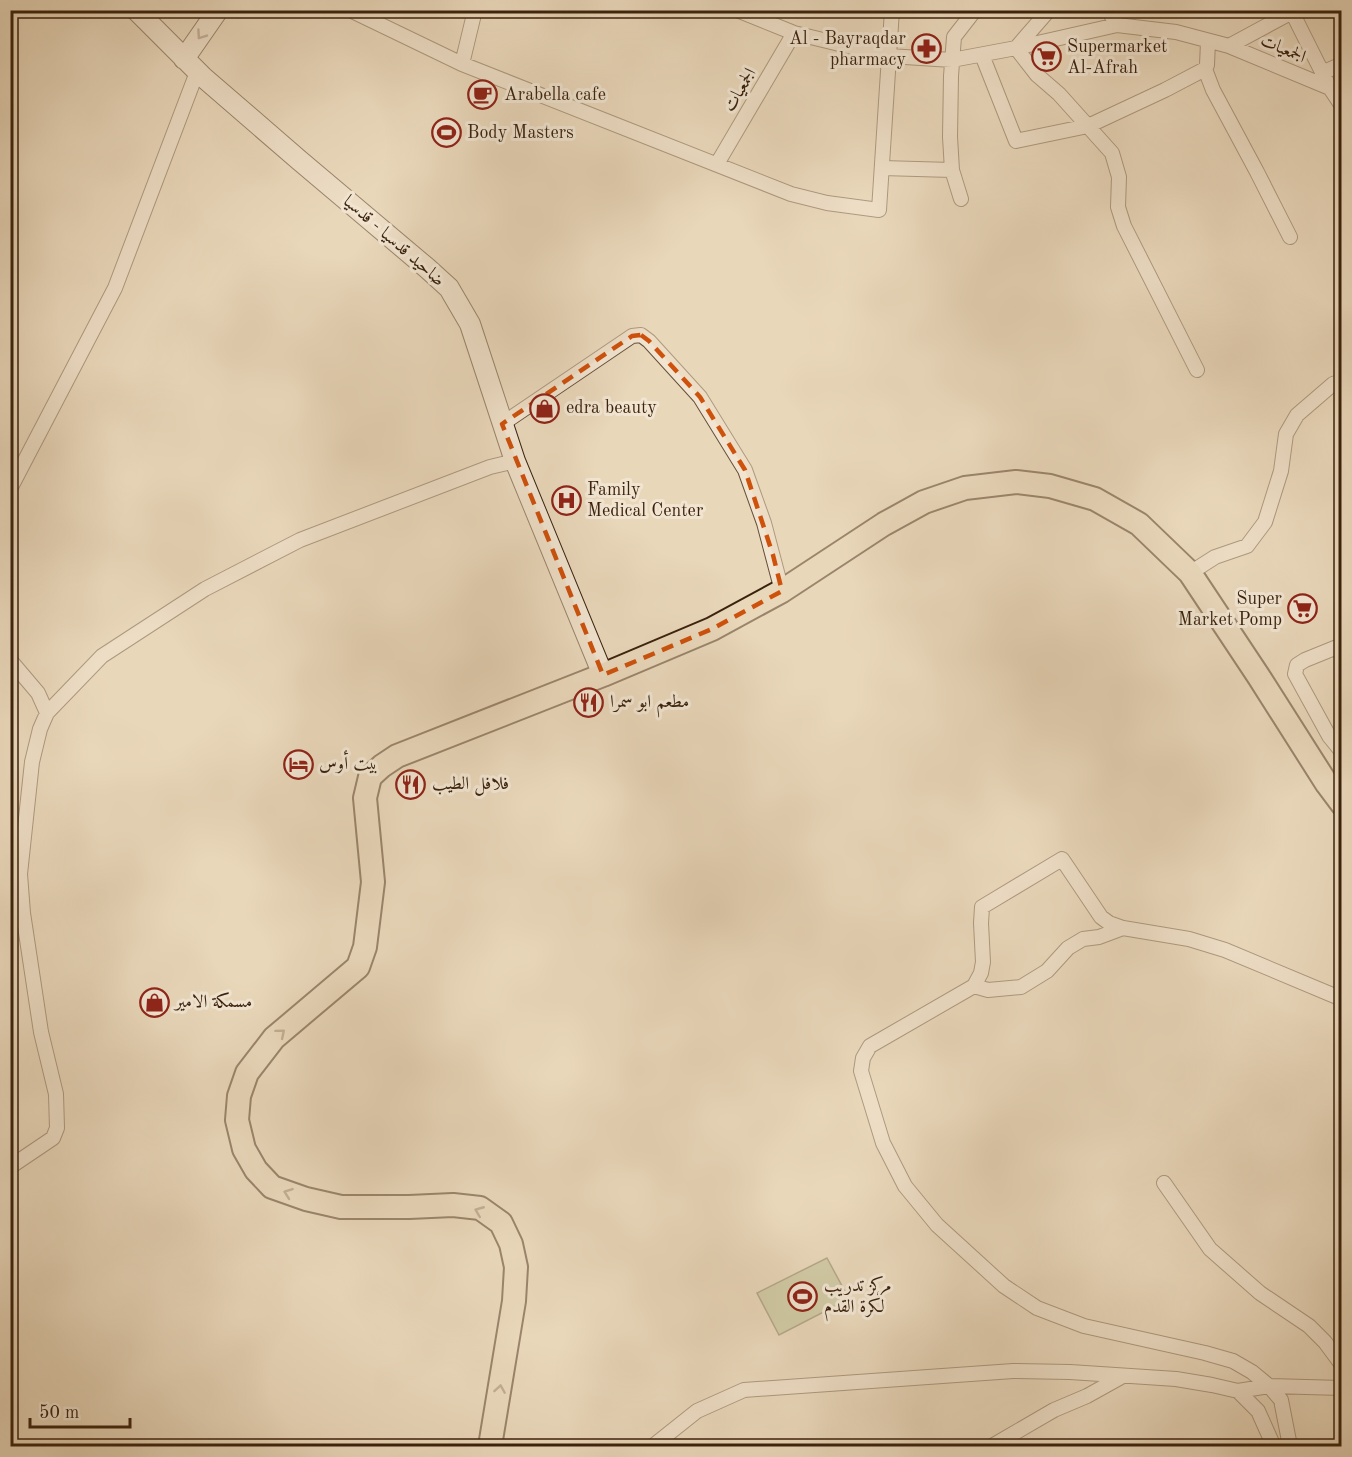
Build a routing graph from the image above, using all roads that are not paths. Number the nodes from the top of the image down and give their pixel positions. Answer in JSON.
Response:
{"nodes":[{"id":1,"x":136,"y":10,"type":"edge"},
{"id":2,"x":218,"y":10,"type":"edge"},
{"id":3,"x":351,"y":10,"type":"edge"},
{"id":4,"x":475,"y":10,"type":"edge"},
{"id":5,"x":737,"y":10,"type":"edge"},
{"id":6,"x":892,"y":10,"type":"edge"},
{"id":7,"x":975,"y":10,"type":"edge"},
{"id":8,"x":1108,"y":10,"type":"edge"},
{"id":9,"x":1292,"y":11,"type":"edge"},
{"id":10,"x":1043,"y":12,"type":"edge"},
{"id":11,"x":1117,"y":25,"type":"junction"},
{"id":12,"x":794,"y":33,"type":"junction"},
{"id":13,"x":1208,"y":42,"type":"junction"},
{"id":14,"x":1229,"y":46,"type":"junction"},
{"id":15,"x":1016,"y":48,"type":"junction"},
{"id":16,"x":982,"y":55,"type":"junction"},
{"id":17,"x":889,"y":56,"type":"junction"},
{"id":18,"x":952,"y":60,"type":"junction"},
{"id":19,"x":462,"y":64,"type":"junction"},
{"id":20,"x":1341,"y":64,"type":"edge"},
{"id":21,"x":191,"y":65,"type":"junction"},
{"id":22,"x":1205,"y":69,"type":"junction"},
{"id":23,"x":1322,"y":73,"type":"junction"},
{"id":24,"x":1330,"y":88,"type":"junction"},
{"id":25,"x":1341,"y":106,"type":"edge"},
{"id":26,"x":1089,"y":126,"type":"junction"},
{"id":27,"x":717,"y":164,"type":"junction"},
{"id":28,"x":882,"y":168,"type":"junction"},
{"id":29,"x":952,"y":170,"type":"junction"},
{"id":30,"x":961,"y":199,"type":"dead end"},
{"id":31,"x":1290,"y":237,"type":"dead end"},
{"id":32,"x":1197,"y":370,"type":"dead end"},
{"id":33,"x":1341,"y":381,"type":"edge"},
{"id":34,"x":502,"y":424,"type":"junction"},
{"id":35,"x":515,"y":461,"type":"junction"},
{"id":36,"x":10,"y":489,"type":"edge"},
{"id":37,"x":1190,"y":573,"type":"junction"},
{"id":38,"x":782,"y":591,"type":"junction"},
{"id":39,"x":1341,"y":645,"type":"edge"},
{"id":40,"x":10,"y":660,"type":"edge"},
{"id":41,"x":603,"y":675,"type":"junction"},
{"id":42,"x":47,"y":713,"type":"junction"},
{"id":43,"x":1341,"y":752,"type":"edge"},
{"id":44,"x":1341,"y":804,"type":"edge"},
{"id":45,"x":1123,"y":928,"type":"junction"},
{"id":46,"x":974,"y":986,"type":"junction"},
{"id":47,"x":1341,"y":999,"type":"edge"},
{"id":48,"x":10,"y":1167,"type":"edge"},
{"id":49,"x":1164,"y":1183,"type":"dead end"},
{"id":50,"x":1341,"y":1365,"type":"edge"},
{"id":51,"x":1123,"y":1376,"type":"junction"},
{"id":52,"x":1269,"y":1386,"type":"junction"},
{"id":53,"x":1341,"y":1388,"type":"edge"},
{"id":54,"x":1238,"y":1391,"type":"junction"},
{"id":55,"x":490,"y":1446,"type":"edge"},
{"id":56,"x":653,"y":1446,"type":"edge"},
{"id":57,"x":992,"y":1446,"type":"edge"},
{"id":58,"x":1272,"y":1446,"type":"edge"},
{"id":59,"x":1290,"y":1446,"type":"edge"}],
"edges":[{"from":1,"to":21,"type":"main road","name":"ضاحيد قدسيا - قدسيا"},
{"from":2,"to":21,"type":"main road","one_way":true},
{"from":3,"to":19,"type":"street"},
{"from":4,"to":19,"type":"street"},
{"from":5,"to":12,"type":"street"},
{"from":6,"to":17,"type":"street"},
{"from":7,"to":18,"type":"street"},
{"from":8,"to":11,"type":"street"},
{"from":9,"to":14,"type":"street"},
{"from":9,"to":23,"type":"street","name":"الجمعيات"},
{"from":10,"to":15,"type":"street"},
{"from":11,"to":13,"type":"street","name":"الجمعيات"},
{"from":11,"to":15,"type":"street","name":"الجمعيات"},
{"from":12,"to":17,"type":"street"},
{"from":12,"to":27,"type":"street","name":"الجمعيات"},
{"from":13,"to":14,"type":"street","name":"الجمعيات"},
{"from":13,"to":22,"type":"street"},
{"from":14,"to":24,"type":"street","name":"الجمعيات"},
{"from":15,"to":16,"type":"street"},
{"from":15,"to":26,"type":"street"},
{"from":16,"to":18,"type":"street"},
{"from":16,"to":26,"type":"street"},
{"from":17,"to":18,"type":"street"},
{"from":17,"to":28,"type":"street"},
{"from":18,"to":29,"type":"street"},
{"from":19,"to":27,"type":"street"},
{"from":20,"to":23,"type":"street"},
{"from":21,"to":34,"type":"main road","name":"ضاحيد قدسيا - قدسيا"},
{"from":21,"to":36,"type":"street"},
{"from":22,"to":26,"type":"street"},
{"from":22,"to":31,"type":"street"},
{"from":23,"to":24,"type":"street","name":"الجمعيات"},
{"from":24,"to":25,"type":"street"},
{"from":26,"to":32,"type":"street"},
{"from":27,"to":28,"type":"street"},
{"from":28,"to":29,"type":"street"},
{"from":29,"to":30,"type":"street"},
{"from":33,"to":37,"type":"street"},
{"from":34,"to":35,"type":"main road","name":"ضاحيد قدسيا - قدسيا"},
{"from":34,"to":38,"type":"street"},
{"from":35,"to":41,"type":"main road","name":"ضاحيد قدسيا - قدسيا"},
{"from":35,"to":42,"type":"street"},
{"from":37,"to":38,"type":"main road"},
{"from":37,"to":44,"type":"main road"},
{"from":38,"to":41,"type":"main road"},
{"from":39,"to":43,"type":"street"},
{"from":40,"to":42,"type":"street"},
{"from":55,"to":41,"type":"main road","one_way":true},
{"from":42,"to":48,"type":"street"},
{"from":45,"to":46,"type":"street"},
{"from":45,"to":46,"type":"street"},
{"from":45,"to":47,"type":"street"},
{"from":46,"to":52,"type":"street"},
{"from":49,"to":50,"type":"street"},
{"from":51,"to":54,"type":"street"},
{"from":51,"to":56,"type":"street"},
{"from":51,"to":57,"type":"street"},
{"from":52,"to":53,"type":"street"},
{"from":52,"to":54,"type":"street"},
{"from":52,"to":59,"type":"street"},
{"from":54,"to":58,"type":"street"}]}
